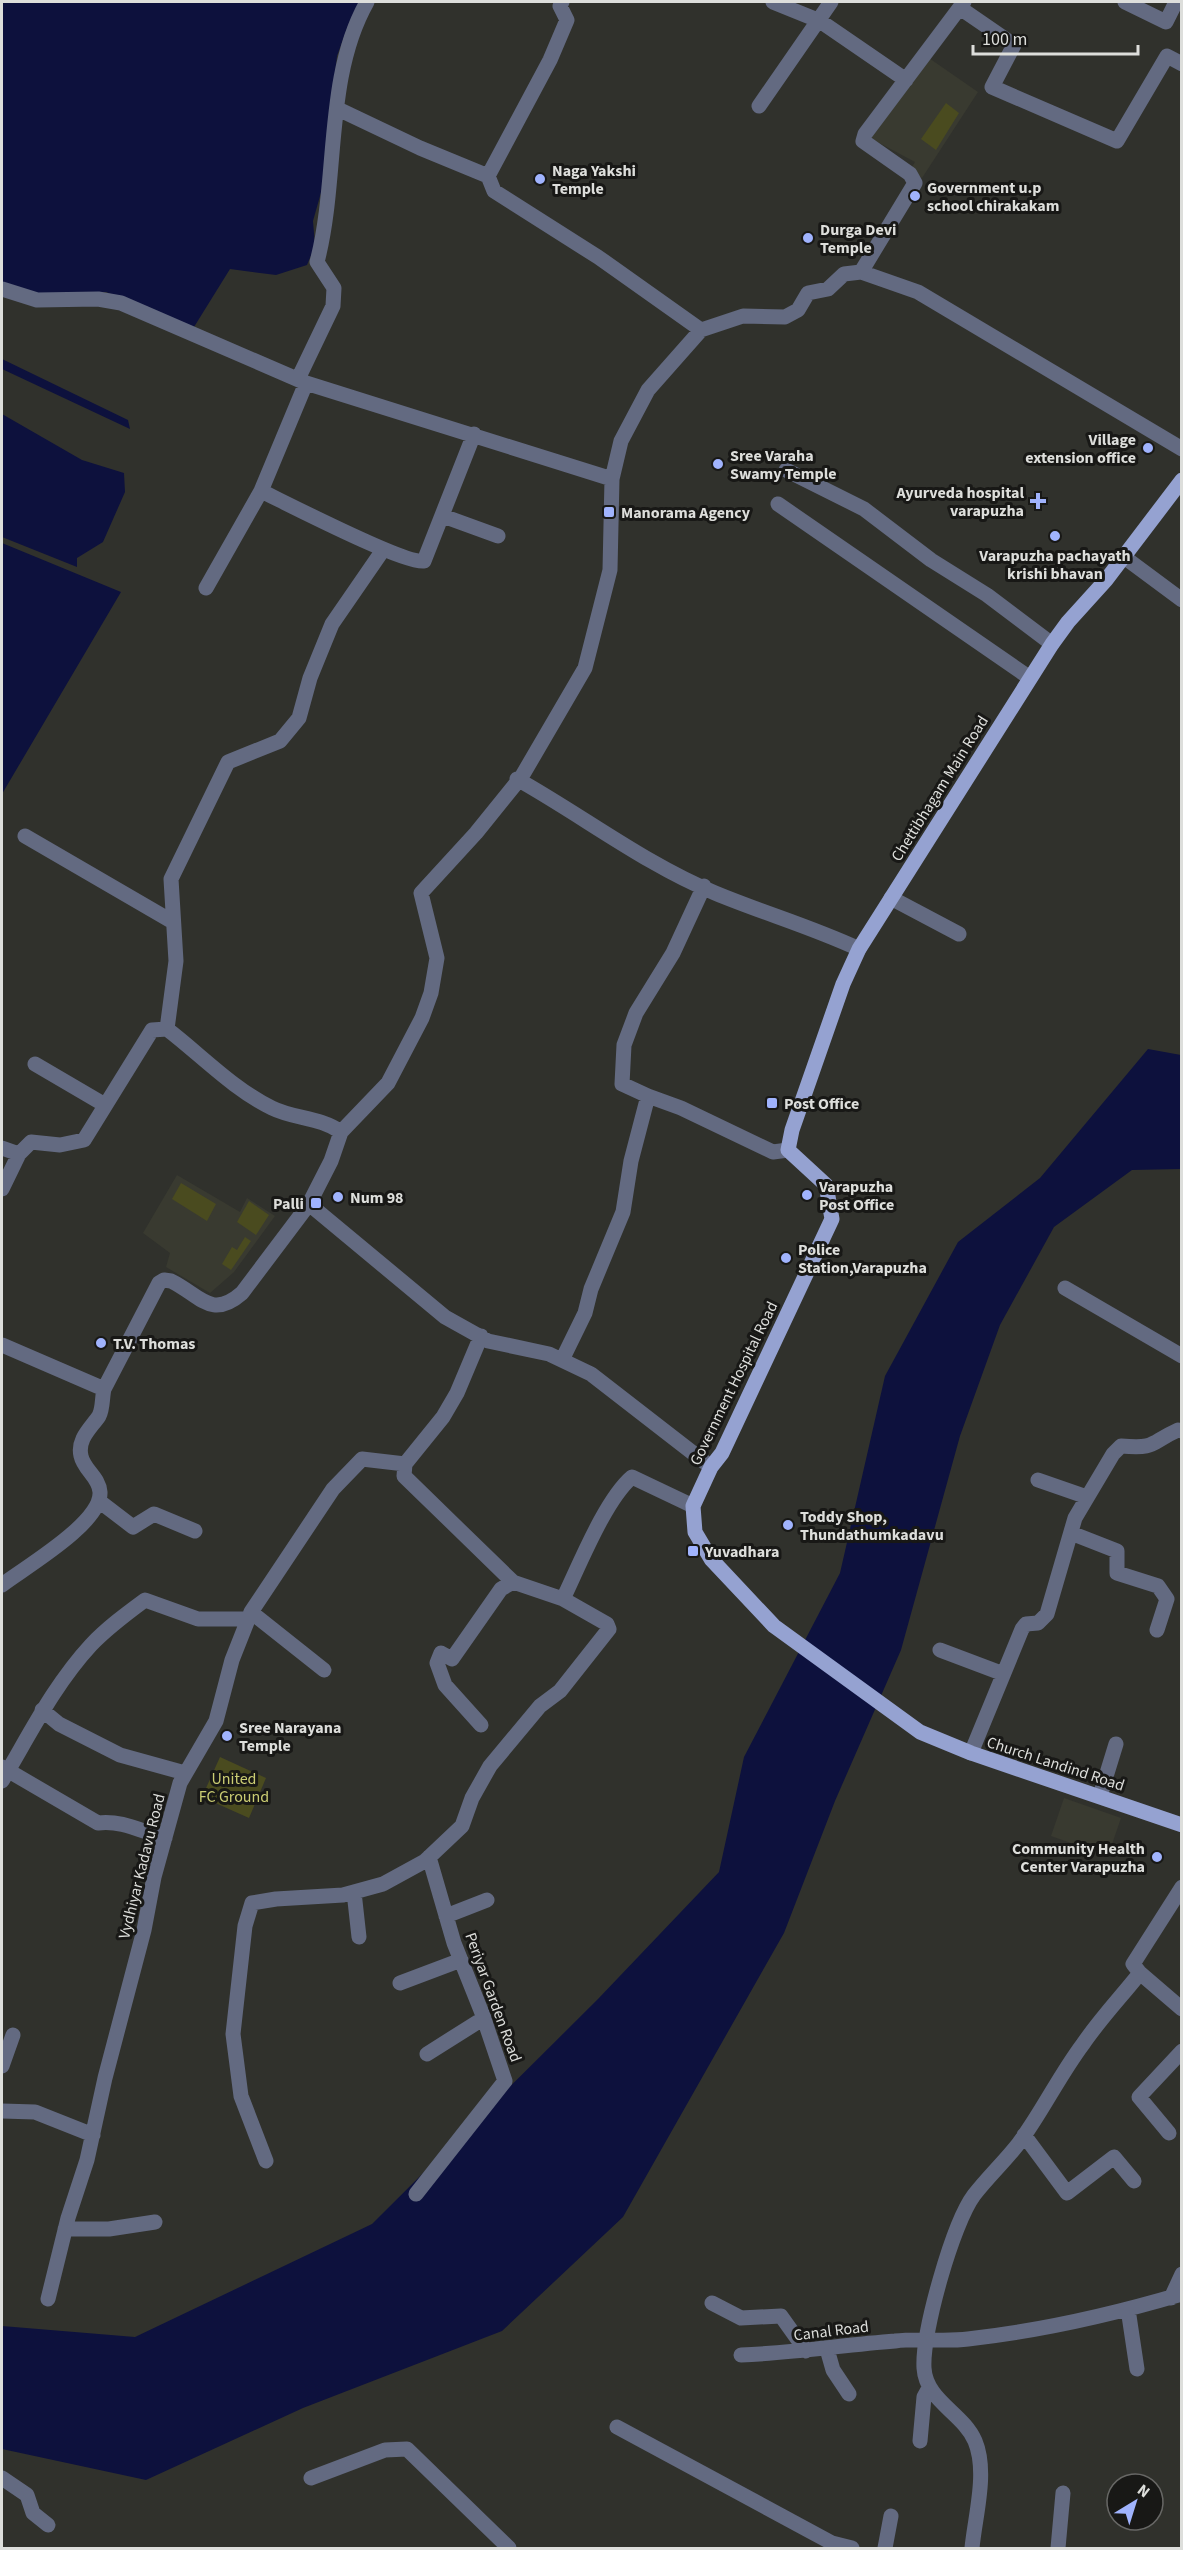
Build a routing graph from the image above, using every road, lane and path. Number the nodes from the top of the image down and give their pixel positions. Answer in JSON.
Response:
{"nodes":[{"id":1,"x":367,"y":2,"type":"edge"},
{"id":2,"x":562,"y":2,"type":"edge"},
{"id":3,"x":773,"y":2,"type":"edge"},
{"id":4,"x":831,"y":2,"type":"edge"},
{"id":5,"x":1125,"y":2,"type":"edge"},
{"id":6,"x":1176,"y":2,"type":"edge"},
{"id":7,"x":962,"y":5,"type":"edge"},
{"id":8,"x":820,"y":21,"type":"junction"},
{"id":9,"x":1182,"y":64,"type":"edge"},
{"id":10,"x":906,"y":80,"type":"junction"},
{"id":11,"x":759,"y":106,"type":"dead end"},
{"id":12,"x":338,"y":109,"type":"junction"},
{"id":13,"x":488,"y":176,"type":"junction"},
{"id":14,"x":861,"y":272,"type":"junction"},
{"id":15,"x":2,"y":289,"type":"edge"},
{"id":16,"x":701,"y":330,"type":"junction"},
{"id":17,"x":302,"y":381,"type":"junction"},
{"id":18,"x":474,"y":434,"type":"junction"},
{"id":19,"x":1182,"y":449,"type":"edge"},
{"id":20,"x":786,"y":470,"type":"dead end"},
{"id":21,"x":612,"y":479,"type":"junction"},
{"id":22,"x":1182,"y":480,"type":"edge"},
{"id":23,"x":261,"y":491,"type":"junction"},
{"id":24,"x":778,"y":504,"type":"dead end"},
{"id":25,"x":443,"y":516,"type":"junction"},
{"id":26,"x":498,"y":536,"type":"dead end"},
{"id":27,"x":383,"y":550,"type":"junction"},
{"id":28,"x":1124,"y":557,"type":"junction"},
{"id":29,"x":206,"y":588,"type":"dead end"},
{"id":30,"x":1182,"y":600,"type":"edge"},
{"id":31,"x":1052,"y":644,"type":"junction"},
{"id":32,"x":1030,"y":678,"type":"junction"},
{"id":33,"x":517,"y":779,"type":"junction"},
{"id":34,"x":25,"y":836,"type":"dead end"},
{"id":35,"x":704,"y":886,"type":"junction"},
{"id":36,"x":891,"y":898,"type":"junction"},
{"id":37,"x":173,"y":922,"type":"junction"},
{"id":38,"x":959,"y":934,"type":"dead end"},
{"id":39,"x":859,"y":949,"type":"junction"},
{"id":40,"x":167,"y":1029,"type":"junction"},
{"id":41,"x":35,"y":1064,"type":"dead end"},
{"id":42,"x":648,"y":1096,"type":"junction"},
{"id":43,"x":105,"y":1105,"type":"junction"},
{"id":44,"x":341,"y":1132,"type":"junction"},
{"id":45,"x":2,"y":1148,"type":"edge"},
{"id":46,"x":788,"y":1150,"type":"junction"},
{"id":47,"x":19,"y":1154,"type":"junction"},
{"id":48,"x":2,"y":1189,"type":"edge"},
{"id":49,"x":309,"y":1204,"type":"junction"},
{"id":50,"x":1065,"y":1288,"type":"dead end"},
{"id":51,"x":481,"y":1336,"type":"junction"},
{"id":52,"x":2,"y":1345,"type":"edge"},
{"id":53,"x":1182,"y":1356,"type":"edge"},
{"id":54,"x":562,"y":1360,"type":"junction"},
{"id":55,"x":104,"y":1389,"type":"junction"},
{"id":56,"x":1182,"y":1431,"type":"edge"},
{"id":57,"x":405,"y":1464,"type":"junction"},
{"id":58,"x":711,"y":1467,"type":"junction"},
{"id":59,"x":1038,"y":1480,"type":"dead end"},
{"id":60,"x":1088,"y":1497,"type":"junction"},
{"id":61,"x":99,"y":1501,"type":"junction"},
{"id":62,"x":693,"y":1506,"type":"junction"},
{"id":63,"x":195,"y":1531,"type":"dead end"},
{"id":64,"x":1071,"y":1533,"type":"junction"},
{"id":65,"x":513,"y":1582,"type":"junction"},
{"id":66,"x":2,"y":1585,"type":"edge"},
{"id":67,"x":563,"y":1599,"type":"junction"},
{"id":68,"x":250,"y":1616,"type":"junction"},
{"id":69,"x":1157,"y":1630,"type":"dead end"},
{"id":70,"x":940,"y":1650,"type":"dead end"},
{"id":71,"x":324,"y":1670,"type":"dead end"},
{"id":72,"x":1001,"y":1673,"type":"junction"},
{"id":73,"x":42,"y":1710,"type":"junction"},
{"id":74,"x":481,"y":1725,"type":"dead end"},
{"id":75,"x":1116,"y":1744,"type":"dead end"},
{"id":76,"x":971,"y":1754,"type":"junction"},
{"id":77,"x":4,"y":1772,"type":"edge"},
{"id":78,"x":185,"y":1773,"type":"junction"},
{"id":79,"x":1100,"y":1796,"type":"junction"},
{"id":80,"x":1182,"y":1825,"type":"edge"},
{"id":81,"x":165,"y":1838,"type":"junction"},
{"id":82,"x":429,"y":1857,"type":"junction"},
{"id":83,"x":1182,"y":1887,"type":"edge"},
{"id":84,"x":354,"y":1892,"type":"junction"},
{"id":85,"x":487,"y":1900,"type":"dead end"},
{"id":86,"x":446,"y":1916,"type":"junction"},
{"id":87,"x":359,"y":1937,"type":"dead end"},
{"id":88,"x":461,"y":1960,"type":"junction"},
{"id":89,"x":1140,"y":1974,"type":"junction"},
{"id":90,"x":400,"y":1983,"type":"dead end"},
{"id":91,"x":1182,"y":2010,"type":"edge"},
{"id":92,"x":484,"y":2018,"type":"junction"},
{"id":93,"x":13,"y":2035,"type":"dead end"},
{"id":94,"x":1182,"y":2051,"type":"edge"},
{"id":95,"x":427,"y":2054,"type":"dead end"},
{"id":96,"x":2,"y":2066,"type":"edge"},
{"id":97,"x":2,"y":2111,"type":"edge"},
{"id":98,"x":1168,"y":2133,"type":"dead end"},
{"id":99,"x":93,"y":2135,"type":"junction"},
{"id":100,"x":1024,"y":2135,"type":"junction"},
{"id":101,"x":266,"y":2161,"type":"dead end"},
{"id":102,"x":1134,"y":2181,"type":"dead end"},
{"id":103,"x":416,"y":2194,"type":"dead end"},
{"id":104,"x":155,"y":2222,"type":"dead end"},
{"id":105,"x":65,"y":2229,"type":"junction"},
{"id":106,"x":1182,"y":2274,"type":"edge"},
{"id":107,"x":1176,"y":2296,"type":"edge"},
{"id":108,"x":48,"y":2299,"type":"dead end"},
{"id":109,"x":712,"y":2302,"type":"dead end"},
{"id":110,"x":1128,"y":2309,"type":"junction"},
{"id":111,"x":926,"y":2340,"type":"junction"},
{"id":112,"x":827,"y":2349,"type":"junction"},
{"id":113,"x":806,"y":2351,"type":"junction"},
{"id":114,"x":741,"y":2355,"type":"dead end"},
{"id":115,"x":1137,"y":2369,"type":"dead end"},
{"id":116,"x":929,"y":2388,"type":"junction"},
{"id":117,"x":849,"y":2394,"type":"dead end"},
{"id":118,"x":617,"y":2427,"type":"dead end"},
{"id":119,"x":920,"y":2441,"type":"dead end"},
{"id":120,"x":2,"y":2478,"type":"edge"},
{"id":121,"x":311,"y":2478,"type":"dead end"},
{"id":122,"x":1063,"y":2493,"type":"dead end"},
{"id":123,"x":891,"y":2516,"type":"dead end"},
{"id":124,"x":48,"y":2525,"type":"dead end"},
{"id":125,"x":509,"y":2548,"type":"edge"},
{"id":126,"x":852,"y":2548,"type":"edge"},
{"id":127,"x":885,"y":2548,"type":"edge"},
{"id":128,"x":972,"y":2548,"type":"edge"},
{"id":129,"x":1058,"y":2548,"type":"edge"}],
"edges":[{"from":1,"to":12,"type":"street"},
{"from":2,"to":13,"type":"street"},
{"from":3,"to":8,"type":"street"},
{"from":4,"to":8,"type":"street"},
{"from":5,"to":6,"type":"street"},
{"from":7,"to":9,"type":"street"},
{"from":7,"to":10,"type":"street"},
{"from":8,"to":10,"type":"street"},
{"from":8,"to":11,"type":"street"},
{"from":10,"to":14,"type":"street"},
{"from":12,"to":13,"type":"street"},
{"from":12,"to":17,"type":"street"},
{"from":13,"to":16,"type":"street"},
{"from":14,"to":16,"type":"street"},
{"from":14,"to":19,"type":"street"},
{"from":15,"to":17,"type":"street"},
{"from":16,"to":21,"type":"street"},
{"from":17,"to":18,"type":"street"},
{"from":17,"to":23,"type":"street"},
{"from":18,"to":21,"type":"street"},
{"from":18,"to":25,"type":"street"},
{"from":20,"to":31,"type":"street"},
{"from":21,"to":33,"type":"street"},
{"from":22,"to":28,"type":"main road","name":"Chettibhagam Main Road"},
{"from":23,"to":27,"type":"street"},
{"from":23,"to":29,"type":"street"},
{"from":24,"to":32,"type":"street"},
{"from":25,"to":26,"type":"street"},
{"from":25,"to":27,"type":"street"},
{"from":27,"to":37,"type":"street"},
{"from":28,"to":30,"type":"street"},
{"from":28,"to":31,"type":"main road","name":"Chettibhagam Main Road"},
{"from":31,"to":32,"type":"main road","name":"Chettibhagam Main Road"},
{"from":32,"to":36,"type":"main road","name":"Chettibhagam Main Road"},
{"from":33,"to":35,"type":"street"},
{"from":33,"to":44,"type":"street"},
{"from":34,"to":37,"type":"street"},
{"from":35,"to":39,"type":"street"},
{"from":35,"to":42,"type":"street"},
{"from":36,"to":38,"type":"street"},
{"from":36,"to":39,"type":"main road","name":"Chettibhagam Main Road"},
{"from":37,"to":40,"type":"street"},
{"from":39,"to":46,"type":"main road","name":"Chettibhagam Main Road"},
{"from":40,"to":43,"type":"street"},
{"from":40,"to":44,"type":"street"},
{"from":41,"to":43,"type":"street"},
{"from":42,"to":46,"type":"street"},
{"from":42,"to":54,"type":"street"},
{"from":43,"to":47,"type":"street"},
{"from":44,"to":49,"type":"street"},
{"from":45,"to":47,"type":"street"},
{"from":46,"to":58,"type":"main road","name":"Government Hospital Road"},
{"from":47,"to":48,"type":"street"},
{"from":49,"to":51,"type":"street"},
{"from":49,"to":55,"type":"street"},
{"from":50,"to":53,"type":"street"},
{"from":51,"to":54,"type":"street"},
{"from":51,"to":57,"type":"street"},
{"from":52,"to":55,"type":"street"},
{"from":54,"to":58,"type":"street"},
{"from":55,"to":61,"type":"street"},
{"from":56,"to":60,"type":"street"},
{"from":57,"to":65,"type":"street"},
{"from":57,"to":68,"type":"street","name":"Vydhiyar Kadavu Road"},
{"from":58,"to":62,"type":"main road","name":"Government Hospital Road"},
{"from":59,"to":60,"type":"street"},
{"from":60,"to":64,"type":"street"},
{"from":61,"to":63,"type":"street"},
{"from":61,"to":66,"type":"street"},
{"from":62,"to":67,"type":"street"},
{"from":62,"to":76,"type":"main road","name":"Church Landind Road"},
{"from":64,"to":69,"type":"street"},
{"from":64,"to":72,"type":"street"},
{"from":65,"to":67,"type":"street"},
{"from":65,"to":74,"type":"street"},
{"from":67,"to":82,"type":"street"},
{"from":68,"to":71,"type":"street"},
{"from":68,"to":73,"type":"street"},
{"from":68,"to":78,"type":"street","name":"Vydhiyar Kadavu Road"},
{"from":70,"to":72,"type":"street"},
{"from":72,"to":76,"type":"street"},
{"from":73,"to":77,"type":"street"},
{"from":73,"to":78,"type":"street"},
{"from":75,"to":79,"type":"street"},
{"from":76,"to":79,"type":"main road","name":"Church Landind Road"},
{"from":77,"to":81,"type":"street"},
{"from":78,"to":81,"type":"street","name":"Vydhiyar Kadavu Road"},
{"from":79,"to":80,"type":"main road","name":"Church Landind Road"},
{"from":81,"to":99,"type":"street","name":"Vydhiyar Kadavu Road"},
{"from":82,"to":84,"type":"street"},
{"from":82,"to":86,"type":"street","name":"Periyar Garden Road"},
{"from":83,"to":89,"type":"street"},
{"from":84,"to":87,"type":"street"},
{"from":84,"to":101,"type":"street"},
{"from":85,"to":86,"type":"street"},
{"from":86,"to":88,"type":"street","name":"Periyar Garden Road"},
{"from":88,"to":90,"type":"street"},
{"from":88,"to":92,"type":"street","name":"Periyar Garden Road"},
{"from":89,"to":91,"type":"street"},
{"from":89,"to":100,"type":"street"},
{"from":92,"to":95,"type":"street"},
{"from":92,"to":103,"type":"street","name":"Periyar Garden Road"},
{"from":93,"to":96,"type":"street"},
{"from":94,"to":98,"type":"street"},
{"from":97,"to":99,"type":"street"},
{"from":99,"to":105,"type":"street","name":"Vydhiyar Kadavu Road"},
{"from":100,"to":102,"type":"street"},
{"from":100,"to":111,"type":"street"},
{"from":104,"to":105,"type":"street"},
{"from":105,"to":108,"type":"street","name":"Vydhiyar Kadavu Road"},
{"from":106,"to":107,"type":"street"},
{"from":107,"to":110,"type":"street","name":"Canal Road"},
{"from":109,"to":113,"type":"street"},
{"from":110,"to":111,"type":"street","name":"Canal Road"},
{"from":110,"to":115,"type":"street"},
{"from":111,"to":112,"type":"street","name":"Canal Road"},
{"from":111,"to":116,"type":"street"},
{"from":112,"to":113,"type":"street","name":"Canal Road"},
{"from":112,"to":117,"type":"street"},
{"from":113,"to":114,"type":"street","name":"Canal Road"},
{"from":116,"to":119,"type":"street"},
{"from":116,"to":128,"type":"street"},
{"from":118,"to":126,"type":"street"},
{"from":120,"to":124,"type":"street"},
{"from":121,"to":125,"type":"street"},
{"from":122,"to":129,"type":"street"},
{"from":123,"to":127,"type":"street"}]}
